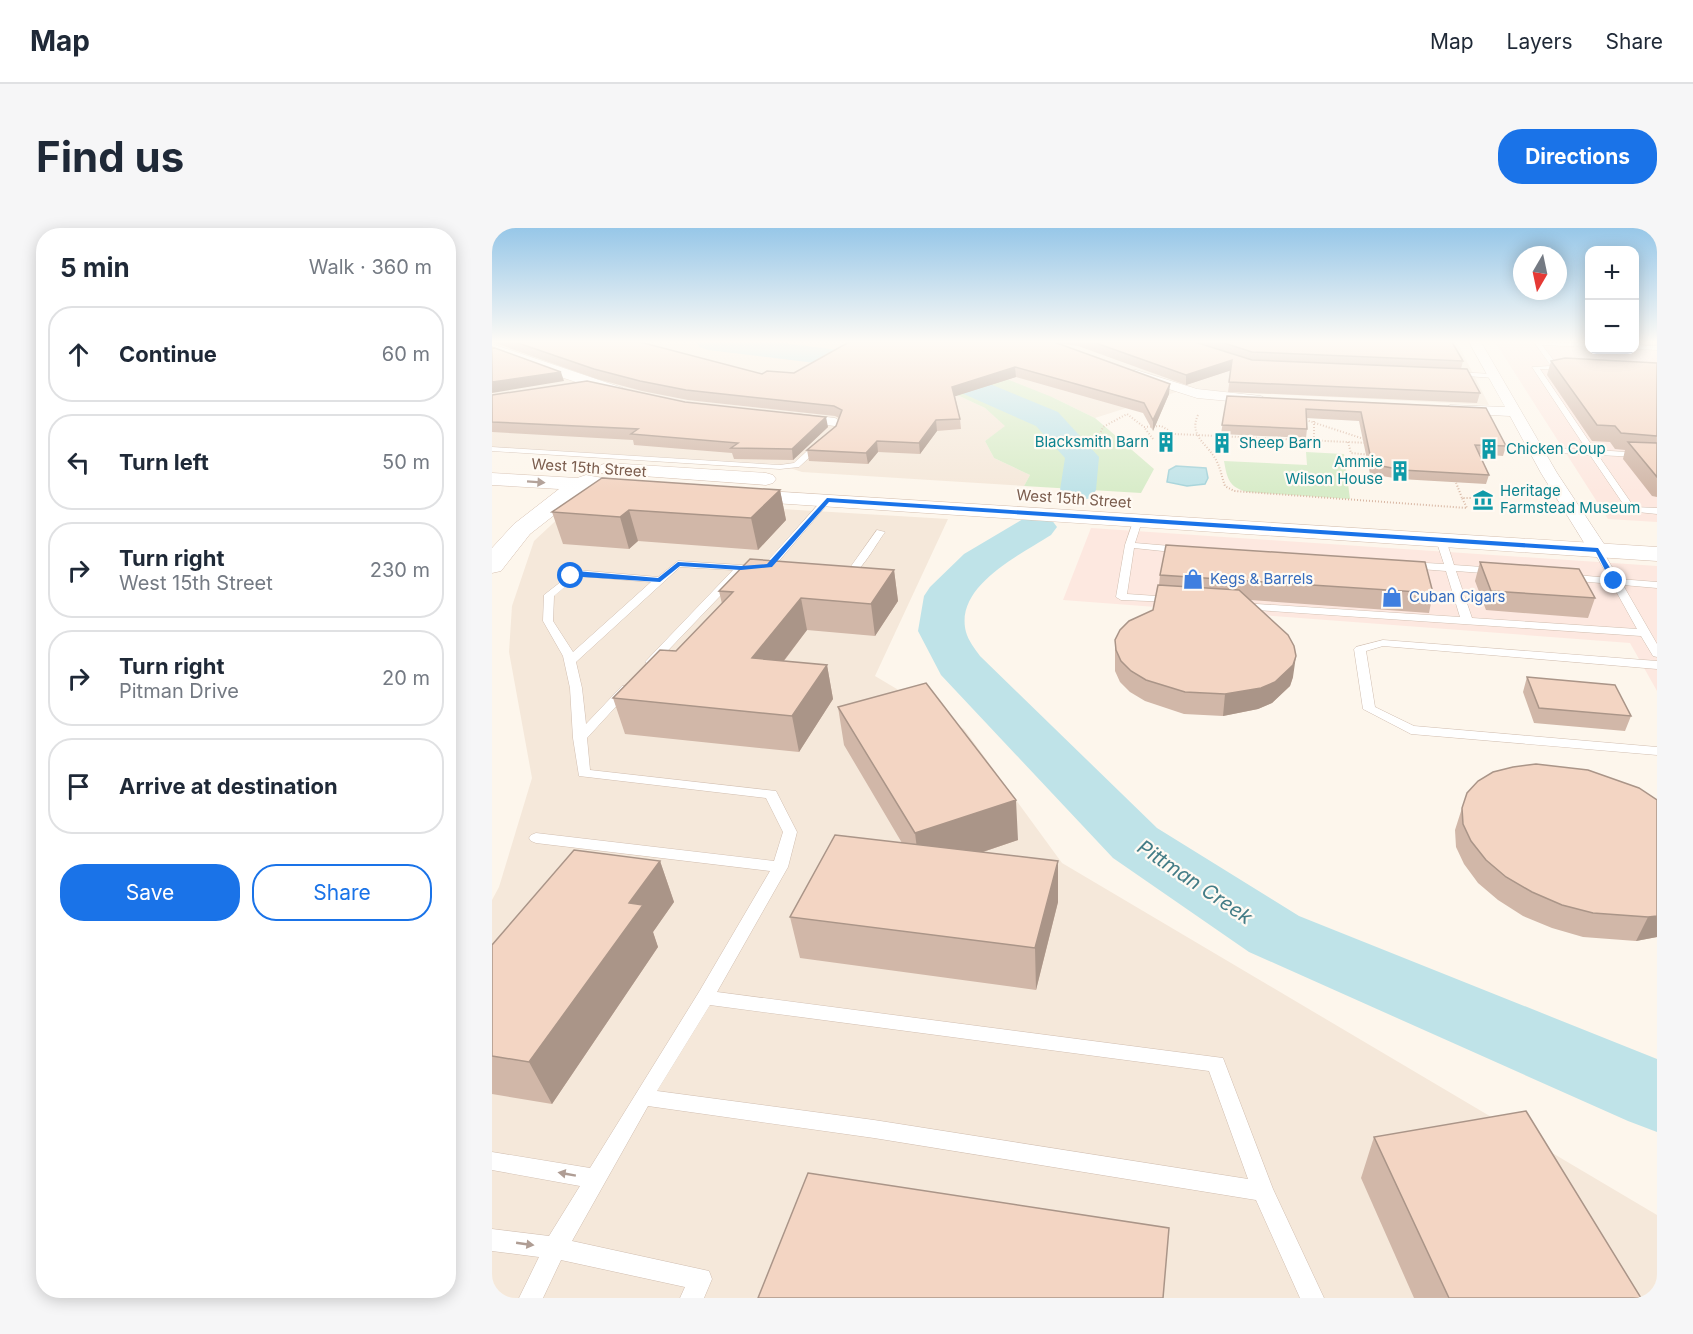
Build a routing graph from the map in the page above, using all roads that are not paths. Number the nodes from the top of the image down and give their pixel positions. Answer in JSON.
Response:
{"nodes":[{"id":1,"x":621,"y":392,"type":"edge"},
{"id":2,"x":1184,"y":392,"type":"edge"},
{"id":3,"x":1503,"y":392,"type":"edge"},
{"id":4,"x":1552,"y":392,"type":"edge"},
{"id":5,"x":632,"y":395,"type":"edge"},
{"id":6,"x":1280,"y":401,"type":"edge"},
{"id":7,"x":1437,"y":408,"type":"edge"},
{"id":8,"x":1514,"y":412,"type":"junction"},
{"id":9,"x":778,"y":416,"type":"edge"},
{"id":10,"x":835,"y":422,"type":"joint"},
{"id":11,"x":492,"y":449,"type":"edge"},
{"id":12,"x":1536,"y":449,"type":"junction"},
{"id":13,"x":1592,"y":452,"type":"junction"},
{"id":14,"x":1657,"y":456,"type":"edge"},
{"id":15,"x":492,"y":462,"type":"edge"},
{"id":16,"x":604,"y":469,"type":"junction"},
{"id":17,"x":492,"y":479,"type":"edge"},
{"id":18,"x":581,"y":484,"type":"junction"},
{"id":19,"x":827,"y":500,"type":"junction"},
{"id":20,"x":1027,"y":505,"type":"junction"},
{"id":21,"x":1657,"y":511,"type":"edge"},
{"id":22,"x":1140,"y":512,"type":"junction"},
{"id":23,"x":880,"y":532,"type":"dead end"},
{"id":24,"x":1657,"y":535,"type":"edge"},
{"id":25,"x":1441,"y":540,"type":"junction"},
{"id":26,"x":1592,"y":541,"type":"junction"},
{"id":27,"x":1130,"y":545,"type":"junction"},
{"id":28,"x":1193,"y":550,"type":"edge"},
{"id":29,"x":1657,"y":554,"type":"edge"},
{"id":30,"x":1402,"y":564,"type":"edge"},
{"id":31,"x":492,"y":566,"type":"edge"},
{"id":32,"x":741,"y":568,"type":"junction"},
{"id":33,"x":1448,"y":568,"type":"junction"},
{"id":34,"x":1507,"y":572,"type":"edge"},
{"id":35,"x":1555,"y":576,"type":"edge"},
{"id":36,"x":831,"y":578,"type":"edge"},
{"id":37,"x":660,"y":580,"type":"junction"},
{"id":38,"x":1614,"y":581,"type":"junction"},
{"id":39,"x":1657,"y":585,"type":"edge"},
{"id":40,"x":1178,"y":601,"type":"edge"},
{"id":41,"x":1224,"y":604,"type":"edge"},
{"id":42,"x":1467,"y":621,"type":"junction"},
{"id":43,"x":1646,"y":633,"type":"junction"},
{"id":44,"x":1657,"y":654,"type":"edge"},
{"id":45,"x":570,"y":661,"type":"junction"},
{"id":46,"x":1657,"y":664,"type":"edge"},
{"id":47,"x":580,"y":738,"type":"junction"},
{"id":48,"x":1657,"y":751,"type":"edge"},
{"id":49,"x":536,"y":838,"type":"dead end"},
{"id":50,"x":780,"y":867,"type":"junction"},
{"id":51,"x":705,"y":997,"type":"junction"},
{"id":52,"x":643,"y":1097,"type":"junction"},
{"id":53,"x":492,"y":1161,"type":"edge"},
{"id":54,"x":596,"y":1179,"type":"junction"},
{"id":55,"x":1263,"y":1191,"type":"junction"},
{"id":56,"x":492,"y":1240,"type":"edge"},
{"id":57,"x":555,"y":1248,"type":"junction"},
{"id":58,"x":531,"y":1298,"type":"edge"},
{"id":59,"x":692,"y":1298,"type":"edge"},
{"id":60,"x":1312,"y":1298,"type":"edge"}],
"edges":[{"from":1,"to":5,"type":"street"},
{"from":2,"to":6,"type":"street"},
{"from":3,"to":8,"type":"street"},
{"from":4,"to":13,"type":"lane"},
{"from":7,"to":8,"type":"street"},
{"from":8,"to":12,"type":"street"},
{"from":9,"to":10,"type":"street"},
{"from":10,"to":11,"type":"lane"},
{"from":12,"to":13,"type":"lane"},
{"from":12,"to":26,"type":"street"},
{"from":13,"to":14,"type":"lane"},
{"from":13,"to":21,"type":"lane"},
{"from":15,"to":16,"type":"main road","name":"West 15th Street"},
{"from":16,"to":18,"type":"main road"},
{"from":16,"to":20,"type":"main road","name":"West 15th Street"},
{"from":17,"to":18,"type":"main road","name":"West 15th Street","one_way":true},
{"from":18,"to":19,"type":"main road","name":"West 15th Street"},
{"from":18,"to":31,"type":"main road"},
{"from":19,"to":20,"type":"main road","name":"West 15th Street"},
{"from":19,"to":32,"type":"lane"},
{"from":20,"to":22,"type":"main road","name":"West 15th Street"},
{"from":22,"to":25,"type":"main road","name":"West 15th Street"},
{"from":22,"to":26,"type":"main road","name":"West 15th Street"},
{"from":22,"to":27,"type":"lane"},
{"from":23,"to":36,"type":"lane"},
{"from":24,"to":26,"type":"main road","name":"West 15th Street"},
{"from":25,"to":26,"type":"main road","name":"West 15th Street"},
{"from":25,"to":33,"type":"lane"},
{"from":26,"to":29,"type":"main road","name":"West 15th Street"},
{"from":26,"to":38,"type":"lane"},
{"from":27,"to":28,"type":"lane"},
{"from":27,"to":40,"type":"lane"},
{"from":30,"to":33,"type":"lane"},
{"from":32,"to":37,"type":"lane"},
{"from":32,"to":47,"type":"lane"},
{"from":33,"to":34,"type":"lane"},
{"from":33,"to":42,"type":"lane"},
{"from":35,"to":38,"type":"lane"},
{"from":37,"to":45,"type":"lane"},
{"from":37,"to":45,"type":"lane"},
{"from":38,"to":39,"type":"lane"},
{"from":38,"to":43,"type":"lane"},
{"from":41,"to":42,"type":"lane"},
{"from":42,"to":43,"type":"lane"},
{"from":43,"to":44,"type":"lane"},
{"from":45,"to":47,"type":"lane"},
{"from":46,"to":48,"type":"lane"},
{"from":47,"to":50,"type":"lane"},
{"from":49,"to":50,"type":"lane"},
{"from":50,"to":51,"type":"lane"},
{"from":51,"to":52,"type":"lane"},
{"from":51,"to":55,"type":"lane"},
{"from":52,"to":54,"type":"lane"},
{"from":52,"to":55,"type":"lane"},
{"from":54,"to":53,"type":"lane","one_way":true},
{"from":54,"to":57,"type":"lane"},
{"from":55,"to":60,"type":"lane"},
{"from":56,"to":57,"type":"lane","one_way":true},
{"from":57,"to":58,"type":"lane"},
{"from":57,"to":59,"type":"lane"}]}
